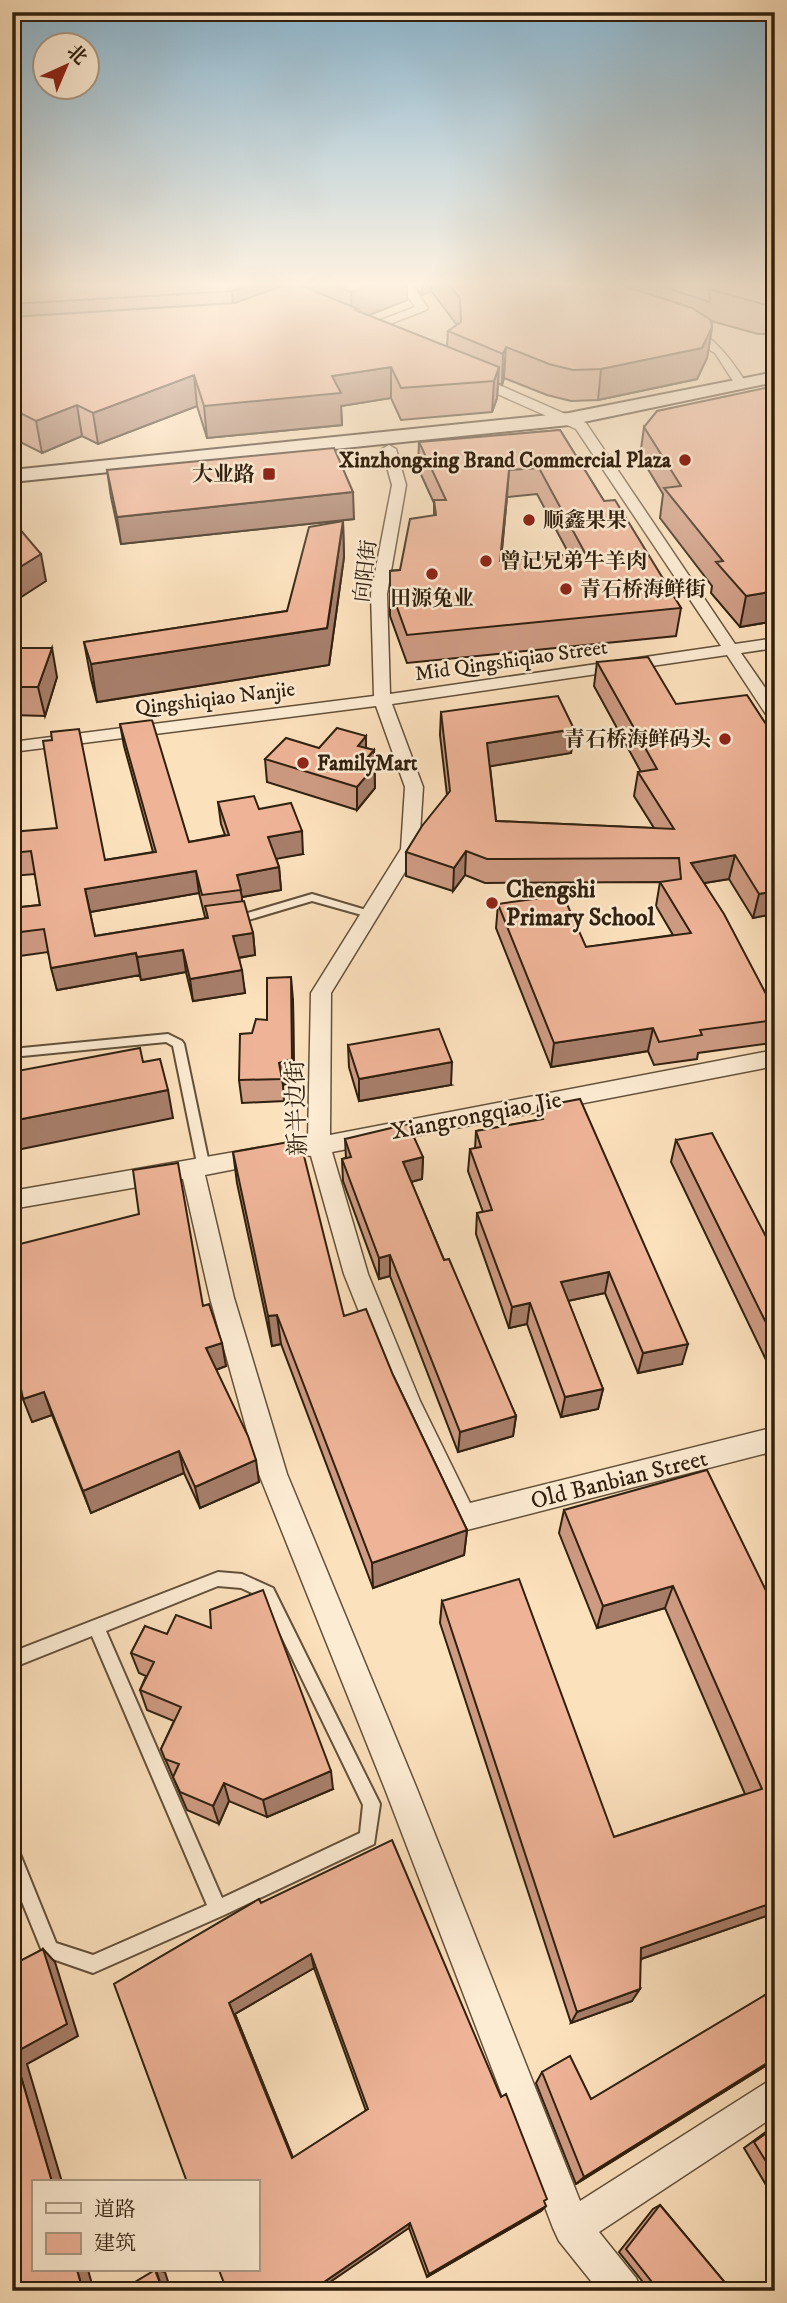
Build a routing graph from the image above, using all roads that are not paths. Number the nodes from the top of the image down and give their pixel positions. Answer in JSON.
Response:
{"nodes":[{"id":1,"x":497,"y":388,"type":"edge"},
{"id":2,"x":722,"y":388,"type":"edge"},
{"id":3,"x":767,"y":388,"type":"edge"},
{"id":4,"x":575,"y":423,"type":"junction"},
{"id":5,"x":389,"y":449,"type":"junction"},
{"id":6,"x":12,"y":476,"type":"edge"},
{"id":7,"x":12,"y":487,"type":"edge"},
{"id":8,"x":775,"y":643,"type":"edge"},
{"id":9,"x":729,"y":650,"type":"junction"},
{"id":10,"x":382,"y":700,"type":"junction"},
{"id":11,"x":775,"y":715,"type":"edge"},
{"id":12,"x":12,"y":747,"type":"edge"},
{"id":13,"x":369,"y":914,"type":"junction"},
{"id":14,"x":223,"y":922,"type":"edge"},
{"id":15,"x":12,"y":1053,"type":"edge"},
{"id":16,"x":775,"y":1058,"type":"edge"},
{"id":17,"x":319,"y":1145,"type":"junction"},
{"id":18,"x":198,"y":1169,"type":"junction"},
{"id":19,"x":12,"y":1200,"type":"edge"},
{"id":20,"x":775,"y":1439,"type":"edge"},
{"id":21,"x":463,"y":1518,"type":"joint"},
{"id":22,"x":96,"y":1627,"type":"junction"},
{"id":23,"x":12,"y":1660,"type":"edge"},
{"id":24,"x":12,"y":1855,"type":"edge"},
{"id":25,"x":218,"y":1909,"type":"junction"},
{"id":26,"x":775,"y":2095,"type":"edge"},
{"id":27,"x":572,"y":2228,"type":"junction"},
{"id":28,"x":622,"y":2291,"type":"edge"}],
"edges":[{"from":1,"to":4,"type":"street"},
{"from":2,"to":4,"type":"main road"},
{"from":3,"to":4,"type":"main road"},
{"from":4,"to":5,"type":"main road"},
{"from":4,"to":6,"type":"main road"},
{"from":4,"to":9,"type":"street"},
{"from":5,"to":7,"type":"main road"},
{"from":5,"to":10,"type":"street","name":"向阳街"},
{"from":8,"to":9,"type":"street"},
{"from":9,"to":10,"type":"street","name":"Mid Qingshiqiao Street"},
{"from":9,"to":11,"type":"street"},
{"from":10,"to":12,"type":"street","name":"Qingshiqiao Nanjie"},
{"from":10,"to":13,"type":"street","name":"新半边街"},
{"from":13,"to":14,"type":"lane"},
{"from":13,"to":17,"type":"street","name":"新半边街"},
{"from":15,"to":18,"type":"lane"},
{"from":16,"to":17,"type":"street","name":"Xiangrongqiao Jie"},
{"from":17,"to":18,"type":"street","name":"Xiangrongqiao Jie"},
{"from":17,"to":21,"type":"street","name":"新半边街"},
{"from":18,"to":19,"type":"street","name":"Xiangrongqiao Jie"},
{"from":18,"to":27,"type":"street"},
{"from":20,"to":21,"type":"street","name":"Old Banbian Street"},
{"from":22,"to":23,"type":"lane"},
{"from":22,"to":25,"type":"lane"},
{"from":22,"to":25,"type":"lane"},
{"from":24,"to":25,"type":"lane"},
{"from":26,"to":27,"type":"street"},
{"from":27,"to":28,"type":"street"}]}
